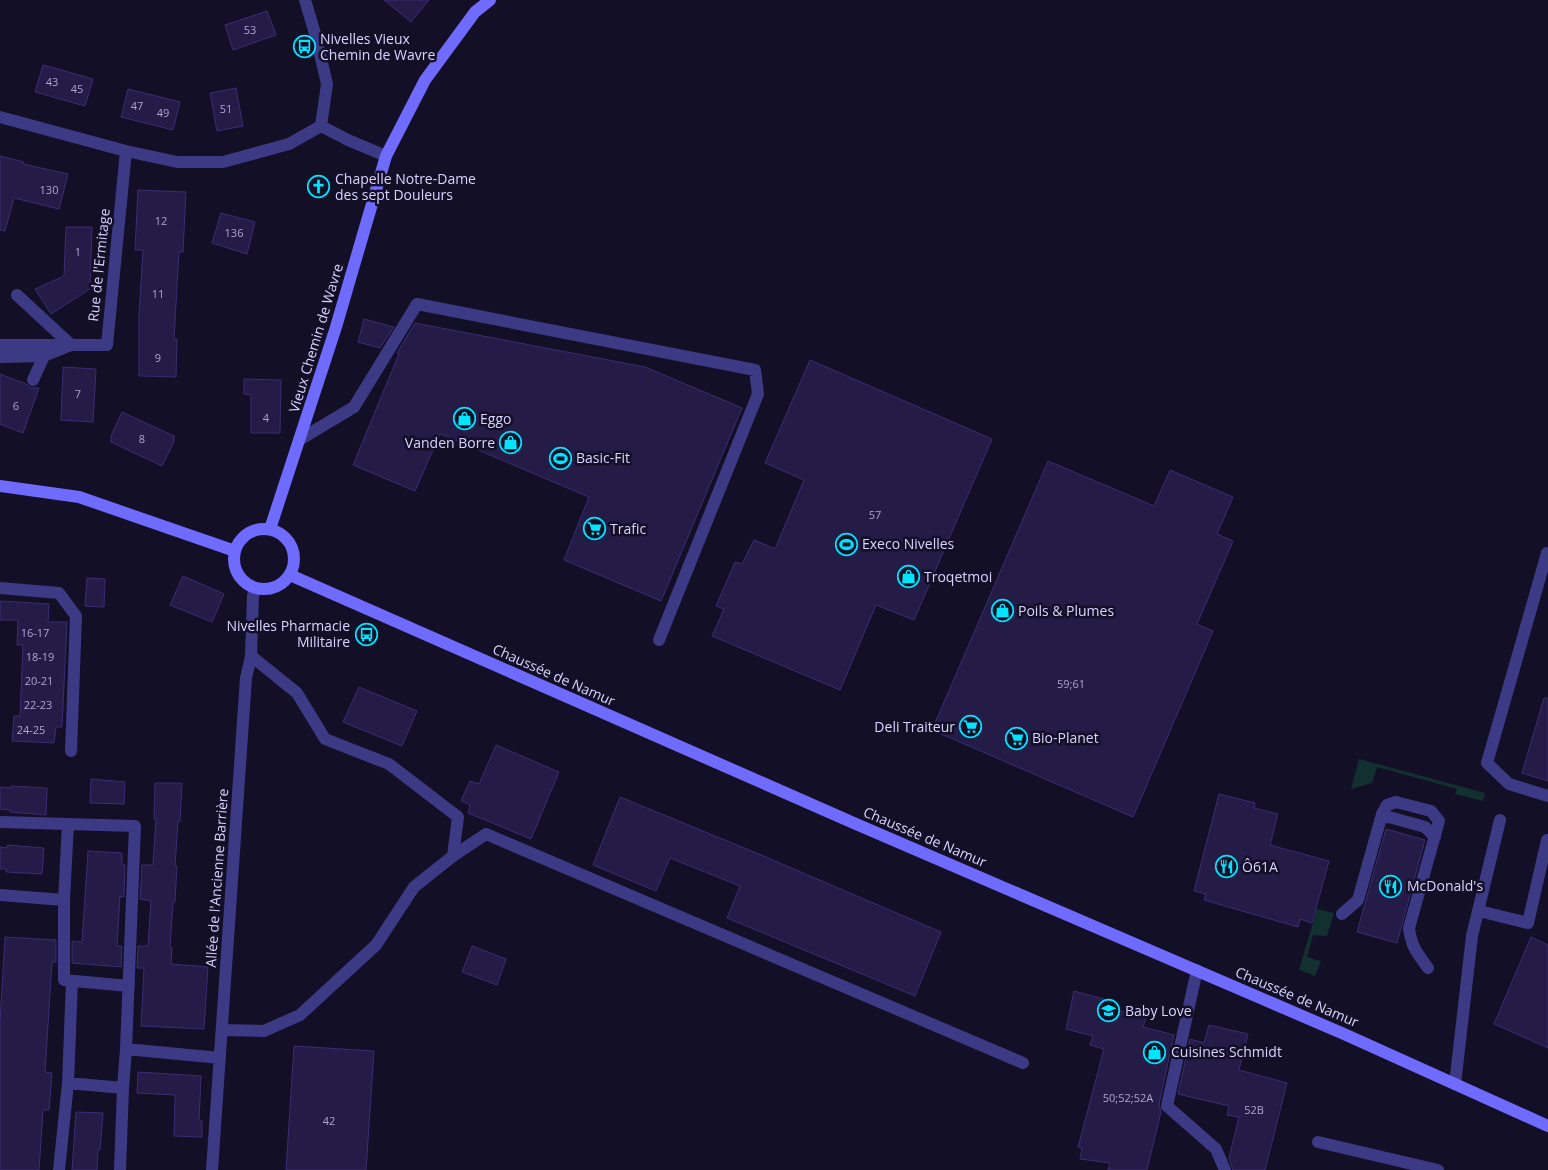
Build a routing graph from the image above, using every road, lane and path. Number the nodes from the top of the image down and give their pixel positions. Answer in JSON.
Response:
{"nodes":[{"id":1,"x":305,"y":0,"type":"edge"},
{"id":2,"x":490,"y":0,"type":"edge"},
{"id":3,"x":0,"y":117,"type":"edge"},
{"id":4,"x":321,"y":126,"type":"junction"},
{"id":5,"x":126,"y":151,"type":"junction"},
{"id":6,"x":386,"y":156,"type":"junction"},
{"id":7,"x":17,"y":295,"type":"dead end"},
{"id":8,"x":0,"y":344,"type":"edge"},
{"id":9,"x":71,"y":345,"type":"junction"},
{"id":10,"x":44,"y":356,"type":"junction"},
{"id":11,"x":0,"y":357,"type":"edge"},
{"id":12,"x":33,"y":380,"type":"dead end"},
{"id":13,"x":299,"y":440,"type":"junction"},
{"id":14,"x":0,"y":486,"type":"edge"},
{"id":15,"x":270,"y":529,"type":"junction"},
{"id":16,"x":235,"y":551,"type":"junction"},
{"id":17,"x":1548,"y":554,"type":"edge"},
{"id":18,"x":290,"y":575,"type":"junction"},
{"id":19,"x":0,"y":588,"type":"edge"},
{"id":20,"x":255,"y":588,"type":"junction"},
{"id":21,"x":659,"y":640,"type":"dead end"},
{"id":22,"x":251,"y":656,"type":"junction"},
{"id":23,"x":71,"y":750,"type":"dead end"},
{"id":24,"x":1548,"y":796,"type":"edge"},
{"id":25,"x":1500,"y":820,"type":"dead end"},
{"id":26,"x":0,"y":822,"type":"edge"},
{"id":27,"x":68,"y":824,"type":"junction"},
{"id":28,"x":1547,"y":840,"type":"edge"},
{"id":29,"x":453,"y":856,"type":"junction"},
{"id":30,"x":0,"y":895,"type":"edge"},
{"id":31,"x":64,"y":900,"type":"junction"},
{"id":32,"x":1479,"y":910,"type":"junction"},
{"id":33,"x":1342,"y":914,"type":"dead end"},
{"id":34,"x":1428,"y":968,"type":"dead end"},
{"id":35,"x":1197,"y":970,"type":"junction"},
{"id":36,"x":72,"y":981,"type":"junction"},
{"id":37,"x":129,"y":986,"type":"junction"},
{"id":38,"x":222,"y":1030,"type":"junction"},
{"id":39,"x":126,"y":1049,"type":"junction"},
{"id":40,"x":220,"y":1058,"type":"junction"},
{"id":41,"x":1023,"y":1063,"type":"dead end"},
{"id":42,"x":68,"y":1084,"type":"junction"},
{"id":43,"x":1455,"y":1084,"type":"junction"},
{"id":44,"x":123,"y":1088,"type":"junction"},
{"id":45,"x":1548,"y":1126,"type":"edge"},
{"id":46,"x":1318,"y":1142,"type":"dead end"},
{"id":47,"x":59,"y":1170,"type":"edge"},
{"id":48,"x":120,"y":1170,"type":"edge"},
{"id":49,"x":212,"y":1170,"type":"edge"},
{"id":50,"x":1225,"y":1170,"type":"edge"},
{"id":51,"x":1438,"y":1170,"type":"edge"}],
"edges":[{"from":1,"to":4,"type":"street"},
{"from":2,"to":6,"type":"main road","name":"Vieux Chemin de Wavre"},
{"from":3,"to":5,"type":"street"},
{"from":4,"to":5,"type":"street"},
{"from":4,"to":6,"type":"street"},
{"from":5,"to":9,"type":"street","name":"Rue de l'Ermitage"},
{"from":6,"to":13,"type":"main road","name":"Vieux Chemin de Wavre"},
{"from":7,"to":9,"type":"street"},
{"from":8,"to":9,"type":"street"},
{"from":9,"to":10,"type":"street"},
{"from":10,"to":11,"type":"street"},
{"from":10,"to":12,"type":"street"},
{"from":13,"to":15,"type":"main road","name":"Vieux Chemin de Wavre"},
{"from":13,"to":21,"type":"street"},
{"from":14,"to":16,"type":"main road"},
{"from":15,"to":16,"type":"main road"},
{"from":15,"to":18,"type":"main road"},
{"from":16,"to":20,"type":"main road"},
{"from":17,"to":24,"type":"street"},
{"from":18,"to":20,"type":"main road"},
{"from":18,"to":35,"type":"main road","name":"Chaussée de Namur"},
{"from":19,"to":23,"type":"street"},
{"from":20,"to":22,"type":"street","name":"Allée de l'Ancienne Barrière"},
{"from":22,"to":29,"type":"street"},
{"from":22,"to":38,"type":"street","name":"Allée de l'Ancienne Barrière"},
{"from":25,"to":32,"type":"street"},
{"from":26,"to":27,"type":"street"},
{"from":27,"to":31,"type":"street"},
{"from":27,"to":37,"type":"street"},
{"from":28,"to":32,"type":"street"},
{"from":29,"to":38,"type":"street"},
{"from":29,"to":41,"type":"street"},
{"from":30,"to":31,"type":"street"},
{"from":31,"to":36,"type":"street"},
{"from":32,"to":43,"type":"street"},
{"from":33,"to":34,"type":"street"},
{"from":35,"to":43,"type":"main road","name":"Chaussée de Namur"},
{"from":35,"to":50,"type":"street"},
{"from":36,"to":37,"type":"street"},
{"from":36,"to":42,"type":"street"},
{"from":37,"to":39,"type":"street"},
{"from":38,"to":40,"type":"street","name":"Allée de l'Ancienne Barrière"},
{"from":39,"to":40,"type":"street"},
{"from":39,"to":44,"type":"street"},
{"from":40,"to":49,"type":"street","name":"Allée de l'Ancienne Barrière"},
{"from":42,"to":44,"type":"street"},
{"from":42,"to":47,"type":"street"},
{"from":43,"to":45,"type":"main road","name":"Chaussée de Namur"},
{"from":44,"to":48,"type":"street"},
{"from":46,"to":51,"type":"street"}]}
